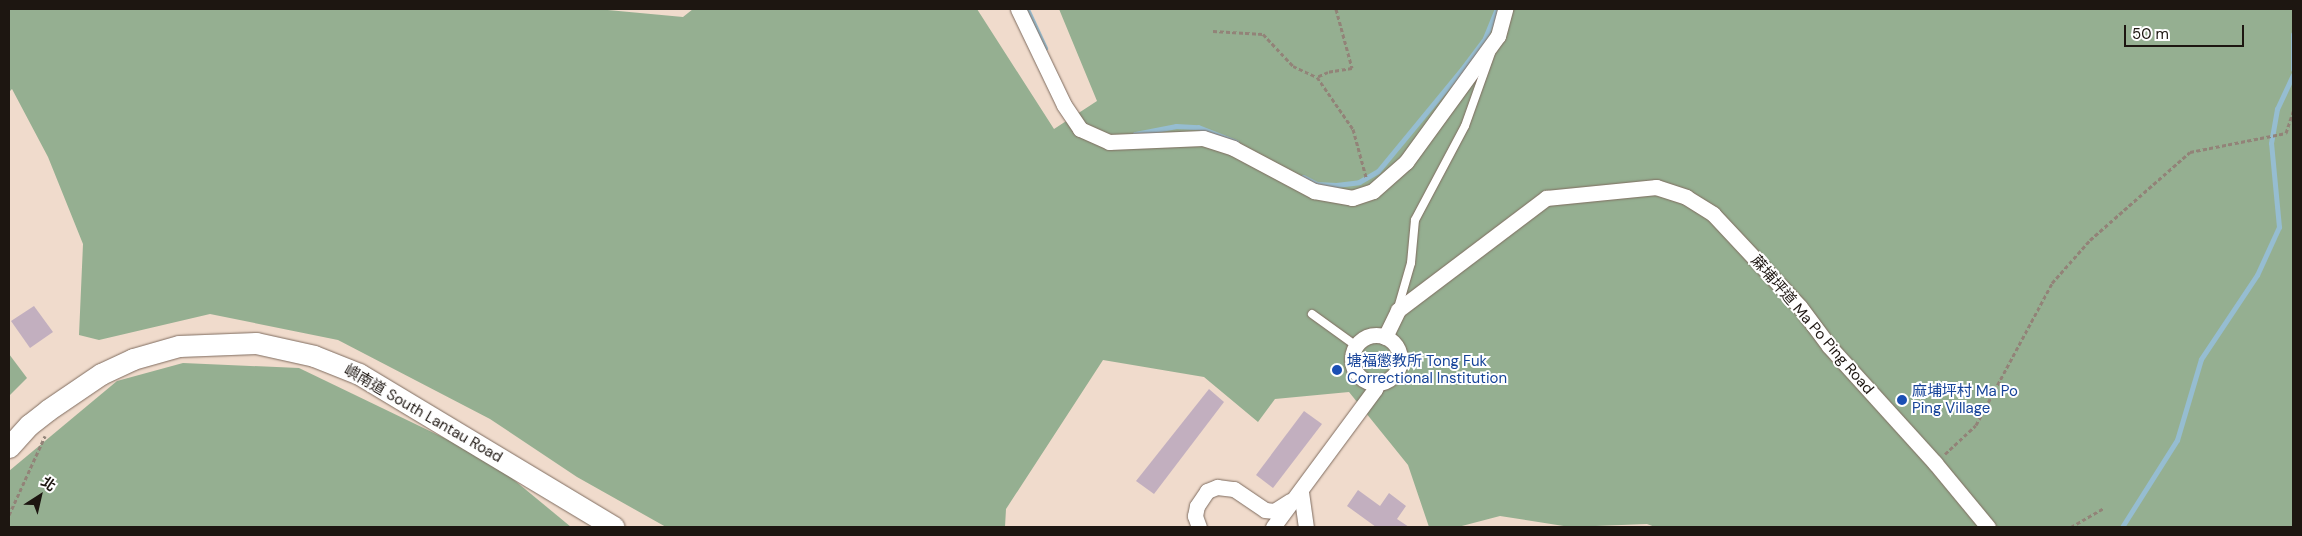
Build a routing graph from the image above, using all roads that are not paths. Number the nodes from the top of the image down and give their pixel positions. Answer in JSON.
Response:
{"nodes":[{"id":1,"x":1018,"y":9,"type":"edge"},
{"id":2,"x":1505,"y":9,"type":"edge"},
{"id":3,"x":1498,"y":36,"type":"junction"},
{"id":4,"x":1398,"y":310,"type":"junction"},
{"id":5,"x":1312,"y":314,"type":"dead end"},
{"id":6,"x":1385,"y":337,"type":"junction"},
{"id":7,"x":1356,"y":345,"type":"junction"},
{"id":8,"x":1374,"y":383,"type":"junction"},
{"id":9,"x":9,"y":447,"type":"edge"},
{"id":10,"x":1301,"y":492,"type":"junction"},
{"id":11,"x":614,"y":527,"type":"edge"},
{"id":12,"x":1200,"y":527,"type":"edge"},
{"id":13,"x":1273,"y":527,"type":"edge"},
{"id":14,"x":1306,"y":527,"type":"edge"},
{"id":15,"x":1988,"y":527,"type":"edge"}],
"edges":[{"from":1,"to":3,"type":"street"},
{"from":2,"to":3,"type":"street"},
{"from":3,"to":4,"type":"lane"},
{"from":4,"to":6,"type":"street","name":"蔴埔坪道 Ma Po Ping Road"},
{"from":4,"to":15,"type":"street","name":"蔴埔坪道 Ma Po Ping Road"},
{"from":5,"to":7,"type":"lane"},
{"from":6,"to":7,"type":"street"},
{"from":6,"to":8,"type":"street"},
{"from":7,"to":8,"type":"street"},
{"from":8,"to":10,"type":"street"},
{"from":9,"to":11,"type":"main road","name":"嶼南道 South Lantau Road"},
{"from":10,"to":12,"type":"street"},
{"from":10,"to":13,"type":"street"},
{"from":10,"to":14,"type":"street"}]}
